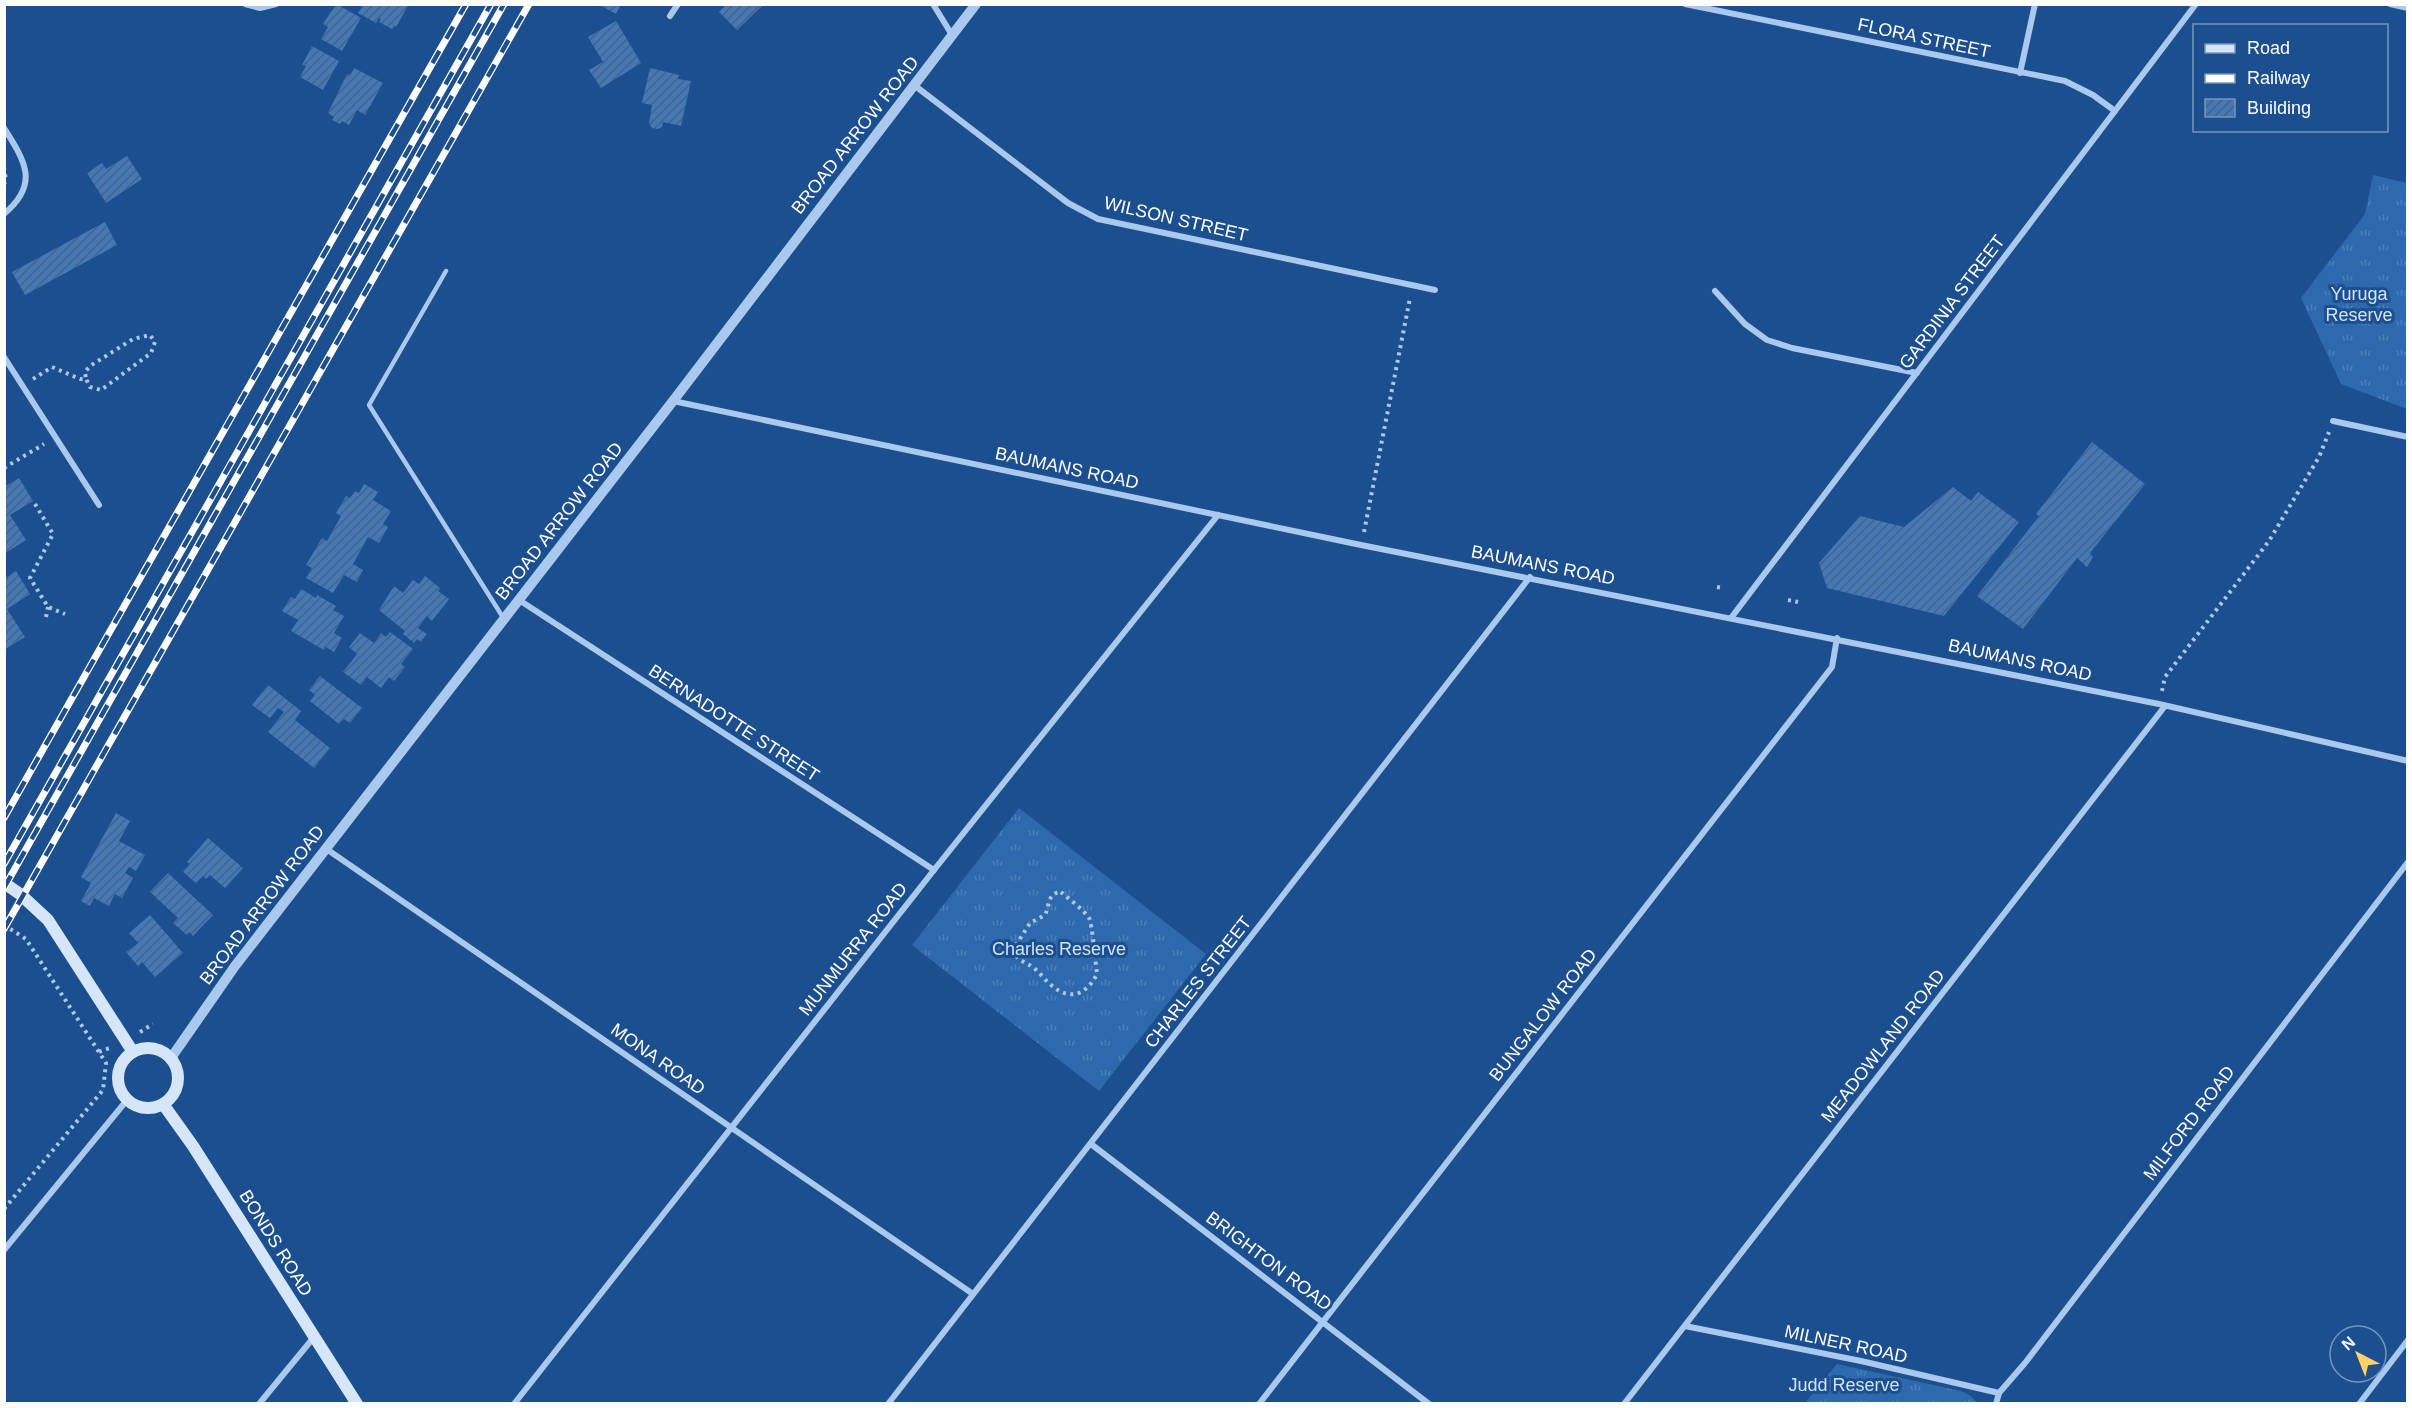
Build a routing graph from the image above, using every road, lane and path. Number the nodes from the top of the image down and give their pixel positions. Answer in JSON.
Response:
{"nodes":[{"id":1,"x":245,"y":4,"type":"edge"},
{"id":2,"x":678,"y":4,"type":"edge"},
{"id":3,"x":933,"y":4,"type":"edge"},
{"id":4,"x":976,"y":4,"type":"edge"},
{"id":5,"x":1685,"y":4,"type":"edge"},
{"id":6,"x":2035,"y":4,"type":"edge"},
{"id":7,"x":2196,"y":4,"type":"edge"},
{"id":8,"x":2390,"y":4,"type":"edge"},
{"id":9,"x":273,"y":5,"type":"edge"},
{"id":10,"x":2408,"y":8,"type":"edge"},
{"id":11,"x":670,"y":16,"type":"dead end"},
{"id":12,"x":952,"y":35,"type":"junction"},
{"id":13,"x":2020,"y":73,"type":"junction"},
{"id":14,"x":913,"y":85,"type":"junction"},
{"id":15,"x":2115,"y":111,"type":"junction"},
{"id":16,"x":4,"y":128,"type":"edge"},
{"id":17,"x":4,"y":167,"type":"edge"},
{"id":18,"x":4,"y":184,"type":"edge"},
{"id":19,"x":4,"y":214,"type":"edge"},
{"id":20,"x":447,"y":271,"type":"dead end"},
{"id":21,"x":1413,"y":285,"type":"junction"},
{"id":22,"x":1435,"y":290,"type":"dead end"},
{"id":23,"x":1715,"y":291,"type":"dead end"},
{"id":24,"x":4,"y":357,"type":"edge"},
{"id":25,"x":1917,"y":374,"type":"junction"},
{"id":26,"x":86,"y":379,"type":"junction"},
{"id":27,"x":22,"y":386,"type":"junction"},
{"id":28,"x":673,"y":401,"type":"junction"},
{"id":29,"x":2333,"y":421,"type":"joint"},
{"id":30,"x":55,"y":437,"type":"junction"},
{"id":31,"x":2408,"y":437,"type":"edge"},
{"id":32,"x":4,"y":468,"type":"edge"},
{"id":33,"x":34,"y":504,"type":"dead end"},
{"id":34,"x":99,"y":505,"type":"dead end"},
{"id":35,"x":1218,"y":515,"type":"junction"},
{"id":36,"x":1361,"y":545,"type":"junction"},
{"id":37,"x":1530,"y":577,"type":"junction"},
{"id":38,"x":1717,"y":587,"type":"dead end"},
{"id":39,"x":1723,"y":588,"type":"dead end"},
{"id":40,"x":519,"y":600,"type":"junction"},
{"id":41,"x":1788,"y":600,"type":"dead end"},
{"id":42,"x":1798,"y":602,"type":"dead end"},
{"id":43,"x":48,"y":607,"type":"junction"},
{"id":44,"x":65,"y":614,"type":"dead end"},
{"id":45,"x":46,"y":616,"type":"dead end"},
{"id":46,"x":1731,"y":618,"type":"junction"},
{"id":47,"x":504,"y":619,"type":"junction"},
{"id":48,"x":1837,"y":638,"type":"junction"},
{"id":49,"x":2162,"y":705,"type":"junction"},
{"id":50,"x":2408,"y":761,"type":"edge"},
{"id":51,"x":326,"y":848,"type":"junction"},
{"id":52,"x":2408,"y":862,"type":"edge"},
{"id":53,"x":934,"y":870,"type":"junction"},
{"id":54,"x":4,"y":883,"type":"edge"},
{"id":55,"x":4,"y":925,"type":"edge"},
{"id":56,"x":1086,"y":991,"type":"joint"},
{"id":57,"x":133,"y":1052,"type":"junction"},
{"id":58,"x":171,"y":1058,"type":"junction"},
{"id":59,"x":127,"y":1100,"type":"junction"},
{"id":60,"x":163,"y":1104,"type":"junction"},
{"id":61,"x":732,"y":1128,"type":"junction"},
{"id":62,"x":1091,"y":1144,"type":"junction"},
{"id":63,"x":4,"y":1209,"type":"edge"},
{"id":64,"x":4,"y":1250,"type":"edge"},
{"id":65,"x":973,"y":1294,"type":"junction"},
{"id":66,"x":1323,"y":1321,"type":"junction"},
{"id":67,"x":1685,"y":1326,"type":"junction"},
{"id":68,"x":314,"y":1337,"type":"junction"},
{"id":69,"x":2408,"y":1340,"type":"edge"},
{"id":70,"x":1999,"y":1393,"type":"junction"},
{"id":71,"x":259,"y":1404,"type":"edge"},
{"id":72,"x":357,"y":1404,"type":"edge"},
{"id":73,"x":514,"y":1404,"type":"edge"},
{"id":74,"x":888,"y":1404,"type":"edge"},
{"id":75,"x":1259,"y":1404,"type":"edge"},
{"id":76,"x":1429,"y":1404,"type":"edge"},
{"id":77,"x":1624,"y":1404,"type":"edge"},
{"id":78,"x":1996,"y":1404,"type":"edge"},
{"id":79,"x":2359,"y":1404,"type":"edge"}],
"edges":[{"from":1,"to":9,"type":"street"},
{"from":2,"to":11,"type":"street"},
{"from":3,"to":12,"type":"street"},
{"from":4,"to":12,"type":"street","name":"BROAD ARROW ROAD"},
{"from":5,"to":13,"type":"street","name":"FLORA STREET"},
{"from":6,"to":13,"type":"street"},
{"from":7,"to":15,"type":"street","name":"GARDINIA STREET"},
{"from":8,"to":10,"type":"street"},
{"from":12,"to":14,"type":"street","name":"BROAD ARROW ROAD"},
{"from":13,"to":15,"type":"street","name":"FLORA STREET"},
{"from":14,"to":21,"type":"street","name":"WILSON STREET"},
{"from":14,"to":28,"type":"street","name":"BROAD ARROW ROAD"},
{"from":15,"to":25,"type":"street","name":"GARDINIA STREET"},
{"from":16,"to":19,"type":"street"},
{"from":17,"to":18,"type":"path"},
{"from":20,"to":47,"type":"lane"},
{"from":21,"to":22,"type":"street","name":"WILSON STREET"},
{"from":21,"to":36,"type":"path"},
{"from":23,"to":25,"type":"street"},
{"from":24,"to":27,"type":"street"},
{"from":25,"to":46,"type":"street","name":"GARDINIA STREET"},
{"from":26,"to":26,"type":"path"},
{"from":26,"to":27,"type":"path"},
{"from":27,"to":30,"type":"street"},
{"from":28,"to":35,"type":"street","name":"BAUMANS ROAD"},
{"from":28,"to":40,"type":"street","name":"BROAD ARROW ROAD"},
{"from":29,"to":31,"type":"street"},
{"from":29,"to":49,"type":"path"},
{"from":30,"to":32,"type":"path"},
{"from":30,"to":34,"type":"street"},
{"from":33,"to":43,"type":"path"},
{"from":35,"to":36,"type":"street","name":"BAUMANS ROAD"},
{"from":35,"to":53,"type":"street","name":"MUNMURRA ROAD"},
{"from":36,"to":37,"type":"street","name":"BAUMANS ROAD"},
{"from":37,"to":46,"type":"street","name":"BAUMANS ROAD"},
{"from":37,"to":62,"type":"street","name":"CHARLES STREET"},
{"from":38,"to":39,"type":"path"},
{"from":40,"to":47,"type":"street","name":"BROAD ARROW ROAD"},
{"from":40,"to":53,"type":"street","name":"BERNADOTTE STREET"},
{"from":41,"to":42,"type":"path"},
{"from":43,"to":44,"type":"path"},
{"from":43,"to":45,"type":"path"},
{"from":46,"to":48,"type":"street","name":"BAUMANS ROAD"},
{"from":47,"to":51,"type":"street","name":"BROAD ARROW ROAD"},
{"from":48,"to":49,"type":"street","name":"BAUMANS ROAD"},
{"from":48,"to":66,"type":"street","name":"BUNGALOW ROAD"},
{"from":49,"to":50,"type":"street","name":"BAUMANS ROAD"},
{"from":49,"to":67,"type":"street","name":"MEADOWLAND ROAD"},
{"from":51,"to":58,"type":"street","name":"BROAD ARROW ROAD"},
{"from":51,"to":61,"type":"street","name":"MONA ROAD"},
{"from":52,"to":70,"type":"street","name":"MILFORD ROAD"},
{"from":53,"to":61,"type":"street","name":"MUNMURRA ROAD"},
{"from":54,"to":57,"type":"main road"},
{"from":55,"to":63,"type":"path"},
{"from":56,"to":56,"type":"path"},
{"from":57,"to":58,"type":"main road"},
{"from":57,"to":59,"type":"main road"},
{"from":58,"to":60,"type":"main road"},
{"from":59,"to":60,"type":"main road"},
{"from":59,"to":64,"type":"street"},
{"from":60,"to":68,"type":"main road","name":"BONDS ROAD"},
{"from":61,"to":65,"type":"street","name":"MONA ROAD"},
{"from":61,"to":73,"type":"street","name":"MUNMURRA ROAD"},
{"from":62,"to":65,"type":"street","name":"CHARLES STREET"},
{"from":62,"to":66,"type":"street","name":"BRIGHTON ROAD"},
{"from":65,"to":74,"type":"street","name":"CHARLES STREET"},
{"from":66,"to":75,"type":"street","name":"BUNGALOW ROAD"},
{"from":66,"to":76,"type":"street","name":"BRIGHTON ROAD"},
{"from":67,"to":70,"type":"street","name":"MILNER ROAD"},
{"from":67,"to":77,"type":"street","name":"MEADOWLAND ROAD"},
{"from":68,"to":71,"type":"street"},
{"from":68,"to":72,"type":"main road","name":"BONDS ROAD"},
{"from":69,"to":79,"type":"street"},
{"from":70,"to":78,"type":"street","name":"MILFORD ROAD"}]}
